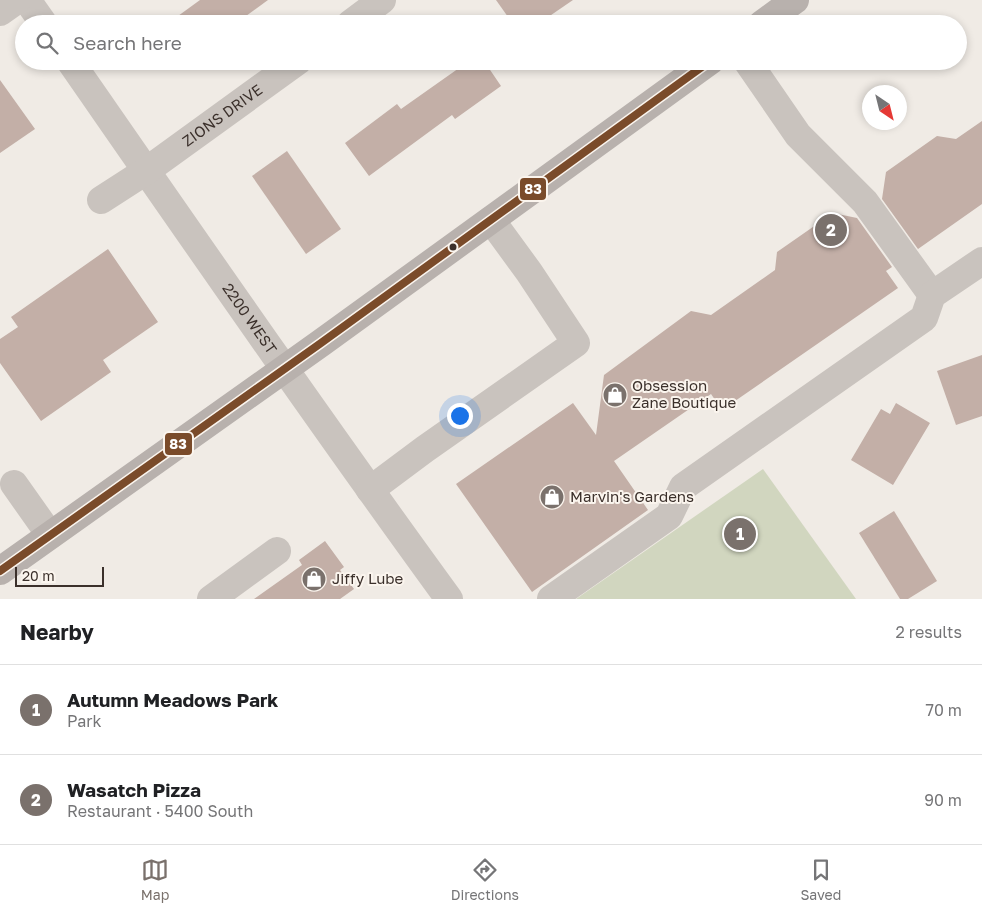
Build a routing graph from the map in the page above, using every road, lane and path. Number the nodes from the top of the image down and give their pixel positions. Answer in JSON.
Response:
{"nodes":[{"id":1,"x":17,"y":0,"type":"edge"},
{"id":2,"x":27,"y":0,"type":"edge"},
{"id":3,"x":382,"y":0,"type":"edge"},
{"id":4,"x":795,"y":0,"type":"edge"},
{"id":5,"x":0,"y":12,"type":"edge"},
{"id":6,"x":38,"y":15,"type":"edge"},
{"id":7,"x":362,"y":15,"type":"edge"},
{"id":8,"x":774,"y":15,"type":"edge"},
{"id":9,"x":76,"y":70,"type":"edge"},
{"id":10,"x":286,"y":70,"type":"edge"},
{"id":11,"x":698,"y":70,"type":"edge"},
{"id":12,"x":753,"y":70,"type":"edge"},
{"id":13,"x":146,"y":171,"type":"junction"},
{"id":14,"x":101,"y":200,"type":"dead end"},
{"id":15,"x":491,"y":220,"type":"junction"},
{"id":16,"x":982,"y":260,"type":"edge"},
{"id":17,"x":932,"y":295,"type":"junction"},
{"id":18,"x":284,"y":369,"type":"junction"},
{"id":19,"x":14,"y":484,"type":"dead end"},
{"id":20,"x":370,"y":490,"type":"junction"},
{"id":21,"x":50,"y":535,"type":"junction"},
{"id":22,"x":277,"y":551,"type":"dead end"},
{"id":23,"x":0,"y":571,"type":"edge"},
{"id":24,"x":211,"y":599,"type":"edge"},
{"id":25,"x":449,"y":599,"type":"edge"},
{"id":26,"x":551,"y":599,"type":"edge"}],
"edges":[{"from":1,"to":5,"type":"street"},
{"from":2,"to":6,"type":"street"},
{"from":3,"to":7,"type":"street"},
{"from":4,"to":8,"type":"main road"},
{"from":9,"to":13,"type":"street","name":"2200 WEST"},
{"from":10,"to":13,"type":"street","name":"ZIONS DRIVE"},
{"from":11,"to":15,"type":"main road"},
{"from":12,"to":17,"type":"street"},
{"from":13,"to":14,"type":"street","name":"ZIONS DRIVE"},
{"from":13,"to":18,"type":"street","name":"2200 WEST"},
{"from":15,"to":18,"type":"main road"},
{"from":15,"to":20,"type":"street"},
{"from":16,"to":17,"type":"street"},
{"from":17,"to":26,"type":"street"},
{"from":18,"to":20,"type":"street","name":"2200 WEST"},
{"from":18,"to":21,"type":"main road"},
{"from":19,"to":21,"type":"street"},
{"from":20,"to":25,"type":"street","name":"2200 WEST"},
{"from":21,"to":23,"type":"main road"},
{"from":22,"to":24,"type":"street"}]}
